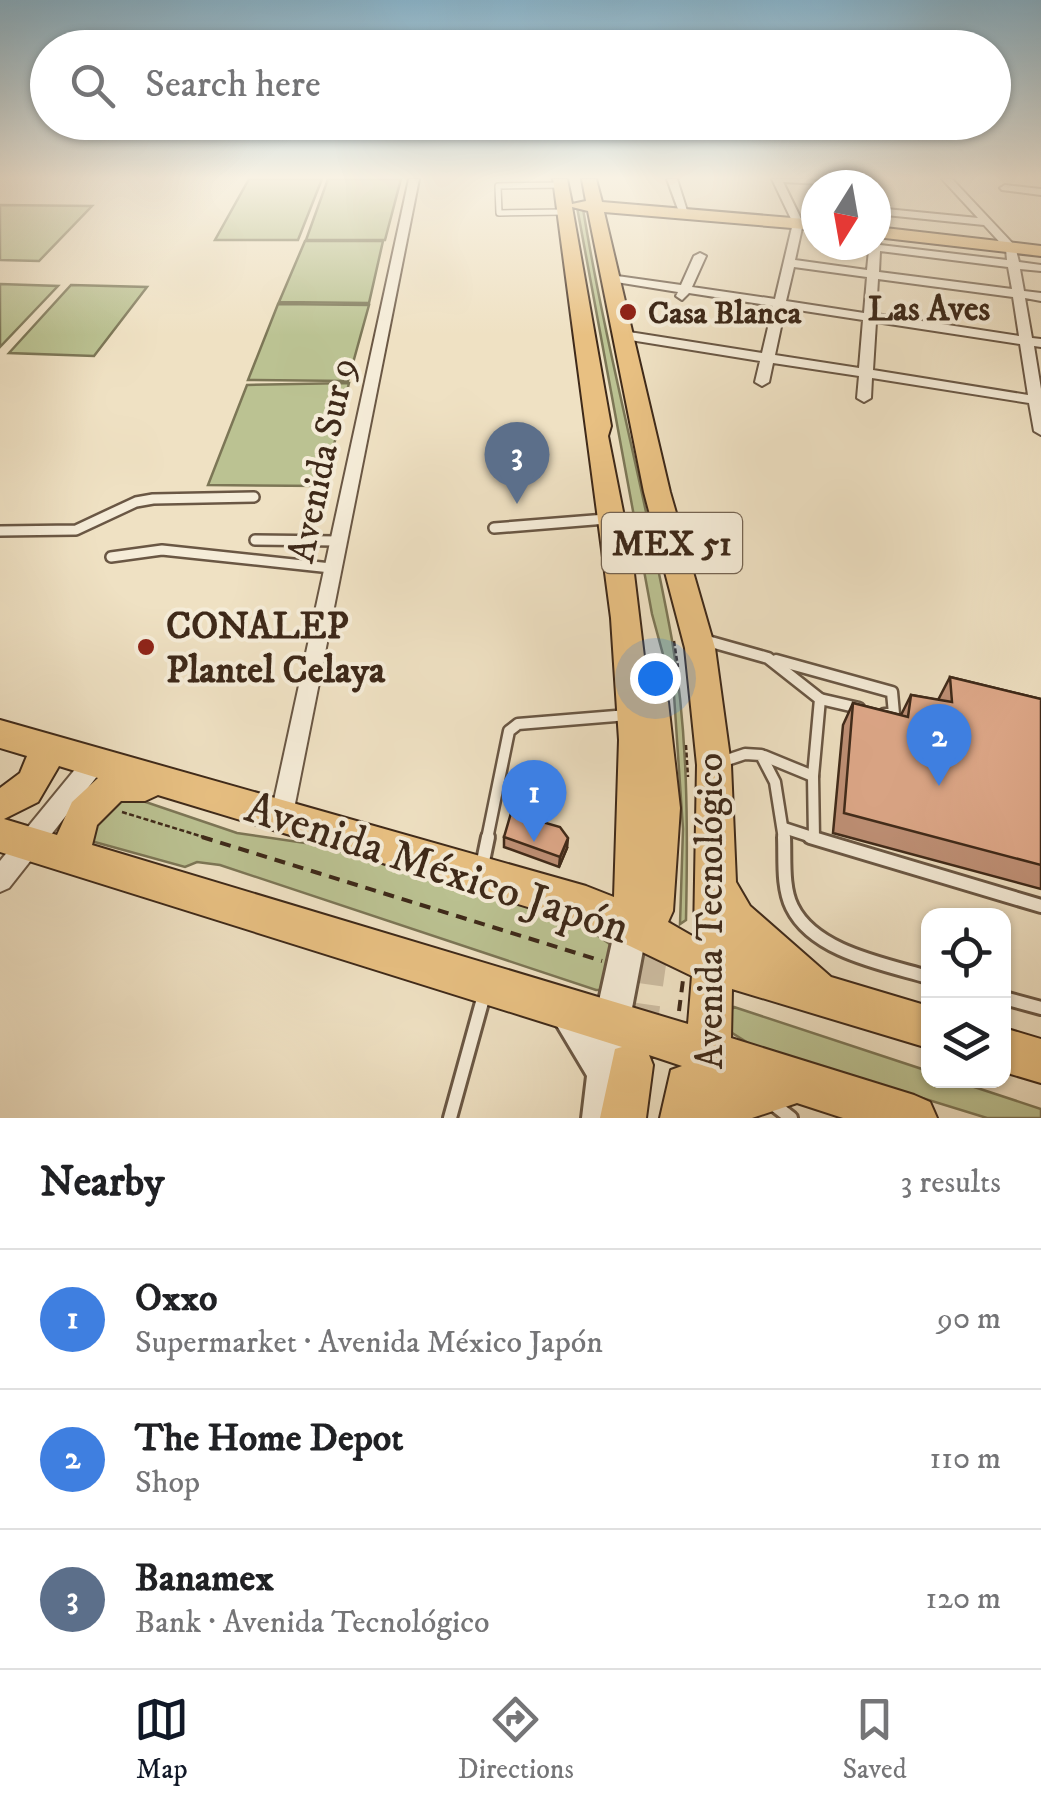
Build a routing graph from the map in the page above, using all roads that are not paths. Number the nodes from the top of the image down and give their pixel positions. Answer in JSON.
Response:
{"nodes":[{"id":1,"x":403,"y":231,"type":"edge"},
{"id":2,"x":568,"y":231,"type":"edge"},
{"id":3,"x":599,"y":231,"type":"edge"},
{"id":4,"x":993,"y":231,"type":"edge"},
{"id":5,"x":801,"y":237,"type":"edge"},
{"id":6,"x":891,"y":237,"type":"edge"},
{"id":7,"x":1041,"y":252,"type":"edge"},
{"id":8,"x":700,"y":256,"type":"dead end"},
{"id":9,"x":1012,"y":256,"type":"junction"},
{"id":10,"x":875,"y":260,"type":"edge"},
{"id":11,"x":789,"y":262,"type":"junction"},
{"id":12,"x":1041,"y":268,"type":"edge"},
{"id":13,"x":874,"y":274,"type":"junction"},
{"id":14,"x":611,"y":282,"type":"junction"},
{"id":15,"x":684,"y":293,"type":"junction"},
{"id":16,"x":1018,"y":294,"type":"junction"},
{"id":17,"x":1041,"y":297,"type":"edge"},
{"id":18,"x":780,"y":308,"type":"junction"},
{"id":19,"x":872,"y":322,"type":"junction"},
{"id":20,"x":622,"y":335,"type":"junction"},
{"id":21,"x":1041,"y":342,"type":"edge"},
{"id":22,"x":1031,"y":348,"type":"edge"},
{"id":23,"x":768,"y":358,"type":"junction"},
{"id":24,"x":865,"y":374,"type":"junction"},
{"id":25,"x":762,"y":382,"type":"dead end"},
{"id":26,"x":864,"y":398,"type":"dead end"},
{"id":27,"x":1038,"y":401,"type":"edge"},
{"id":28,"x":599,"y":426,"type":"junction"},
{"id":29,"x":1041,"y":431,"type":"edge"},
{"id":30,"x":656,"y":492,"type":"junction"},
{"id":31,"x":254,"y":496,"type":"dead end"},
{"id":32,"x":614,"y":518,"type":"junction"},
{"id":33,"x":494,"y":528,"type":"dead end"},
{"id":34,"x":0,"y":531,"type":"edge"},
{"id":35,"x":255,"y":540,"type":"dead end"},
{"id":36,"x":336,"y":541,"type":"junction"},
{"id":37,"x":111,"y":557,"type":"dead end"},
{"id":38,"x":331,"y":568,"type":"junction"},
{"id":39,"x":685,"y":638,"type":"junction"},
{"id":40,"x":768,"y":658,"type":"junction"},
{"id":41,"x":820,"y":700,"type":"junction"},
{"id":42,"x":636,"y":714,"type":"junction"},
{"id":43,"x":0,"y":734,"type":"edge"},
{"id":44,"x":45,"y":748,"type":"junction"},
{"id":45,"x":761,"y":755,"type":"junction"},
{"id":46,"x":94,"y":763,"type":"junction"},
{"id":47,"x":714,"y":765,"type":"junction"},
{"id":48,"x":812,"y":776,"type":"junction"},
{"id":49,"x":0,"y":805,"type":"edge"},
{"id":50,"x":296,"y":818,"type":"junction"},
{"id":51,"x":784,"y":828,"type":"junction"},
{"id":52,"x":814,"y":838,"type":"junction"},
{"id":53,"x":15,"y":840,"type":"edge"},
{"id":54,"x":72,"y":858,"type":"junction"},
{"id":55,"x":480,"y":873,"type":"junction"},
{"id":56,"x":0,"y":880,"type":"edge"},
{"id":57,"x":709,"y":902,"type":"junction"},
{"id":58,"x":1041,"y":906,"type":"edge"},
{"id":59,"x":640,"y":908,"type":"junction"},
{"id":60,"x":715,"y":963,"type":"junction"},
{"id":61,"x":921,"y":975,"type":"edge"},
{"id":62,"x":488,"y":982,"type":"junction"},
{"id":63,"x":827,"y":997,"type":"junction"},
{"id":64,"x":1011,"y":1000,"type":"edge"},
{"id":65,"x":551,"y":1004,"type":"junction"},
{"id":66,"x":1041,"y":1008,"type":"edge"},
{"id":67,"x":611,"y":1024,"type":"junction"},
{"id":68,"x":921,"y":1026,"type":"edge"},
{"id":69,"x":1011,"y":1052,"type":"edge"},
{"id":70,"x":1041,"y":1061,"type":"edge"},
{"id":71,"x":621,"y":1087,"type":"edge"},
{"id":72,"x":696,"y":1094,"type":"edge"},
{"id":73,"x":795,"y":1099,"type":"edge"},
{"id":74,"x":450,"y":1118,"type":"edge"},
{"id":75,"x":601,"y":1118,"type":"edge"},
{"id":76,"x":720,"y":1118,"type":"edge"},
{"id":77,"x":914,"y":1118,"type":"edge"}],
"edges":[{"from":1,"to":36,"type":"street","name":"Avenida Sur 9"},
{"from":2,"to":28,"type":"main road","name":"Avenida Tecnológico","number":"MEX 51"},
{"from":3,"to":14,"type":"main road","name":"Avenida Tecnológico","number":"MEX 51"},
{"from":4,"to":9,"type":"street"},
{"from":5,"to":11,"type":"street"},
{"from":6,"to":9,"type":"main road"},
{"from":7,"to":9,"type":"main road"},
{"from":8,"to":15,"type":"street"},
{"from":9,"to":12,"type":"street"},
{"from":9,"to":16,"type":"street"},
{"from":10,"to":13,"type":"street"},
{"from":11,"to":13,"type":"street"},
{"from":11,"to":18,"type":"street"},
{"from":13,"to":16,"type":"street"},
{"from":13,"to":19,"type":"street"},
{"from":14,"to":15,"type":"street"},
{"from":14,"to":20,"type":"main road","name":"Avenida Tecnológico","number":"MEX 51"},
{"from":15,"to":18,"type":"street"},
{"from":16,"to":17,"type":"street"},
{"from":16,"to":22,"type":"street"},
{"from":18,"to":19,"type":"street"},
{"from":18,"to":23,"type":"street"},
{"from":19,"to":22,"type":"street"},
{"from":19,"to":24,"type":"street"},
{"from":20,"to":23,"type":"street"},
{"from":20,"to":30,"type":"main road","name":"Avenida Tecnológico","number":"MEX 51"},
{"from":21,"to":22,"type":"street"},
{"from":22,"to":27,"type":"street"},
{"from":23,"to":24,"type":"street"},
{"from":23,"to":25,"type":"street"},
{"from":24,"to":26,"type":"street"},
{"from":24,"to":27,"type":"street"},
{"from":27,"to":29,"type":"street"},
{"from":28,"to":32,"type":"main road","name":"Avenida Tecnológico","number":"MEX 51"},
{"from":28,"to":59,"type":"main road"},
{"from":30,"to":39,"type":"main road","name":"Avenida Tecnológico","number":"MEX 51"},
{"from":30,"to":57,"type":"main road"},
{"from":31,"to":34,"type":"lane"},
{"from":32,"to":33,"type":"lane"},
{"from":32,"to":42,"type":"main road","name":"Avenida Tecnológico","number":"MEX 51"},
{"from":35,"to":36,"type":"lane"},
{"from":36,"to":38,"type":"street","name":"Avenida Sur 9"},
{"from":37,"to":38,"type":"lane"},
{"from":38,"to":50,"type":"street","name":"Avenida Sur 9"},
{"from":39,"to":40,"type":"lane"},
{"from":39,"to":47,"type":"main road","name":"Avenida Tecnológico","number":"MEX 51"},
{"from":40,"to":41,"type":"lane"},
{"from":40,"to":41,"type":"lane"},
{"from":41,"to":48,"type":"lane"},
{"from":42,"to":55,"type":"lane"},
{"from":42,"to":59,"type":"main road","name":"Avenida Tecnológico","number":"MEX 51"},
{"from":43,"to":44,"type":"main road","name":"Avenida México Japón"},
{"from":44,"to":46,"type":"main road","name":"Avenida México Japón"},
{"from":44,"to":49,"type":"main road"},
{"from":45,"to":47,"type":"lane"},
{"from":45,"to":48,"type":"lane"},
{"from":45,"to":51,"type":"lane"},
{"from":46,"to":50,"type":"main road","name":"Avenida México Japón"},
{"from":46,"to":53,"type":"street"},
{"from":47,"to":57,"type":"main road","name":"Avenida Tecnológico","number":"MEX 51"},
{"from":48,"to":52,"type":"lane"},
{"from":50,"to":54,"type":"main road"},
{"from":50,"to":55,"type":"main road","name":"Avenida México Japón"},
{"from":51,"to":52,"type":"lane"},
{"from":51,"to":61,"type":"lane"},
{"from":52,"to":58,"type":"lane"},
{"from":53,"to":54,"type":"main road"},
{"from":53,"to":56,"type":"street"},
{"from":54,"to":62,"type":"main road"},
{"from":55,"to":59,"type":"main road","name":"Avenida México Japón"},
{"from":57,"to":60,"type":"main road","name":"Avenida Tecnológico","number":"MEX 51"},
{"from":57,"to":63,"type":"main road"},
{"from":59,"to":60,"type":"main road","name":"Avenida México Japón"},
{"from":59,"to":67,"type":"street","name":"Avenida Tecnológico","number":"MEX 51"},
{"from":60,"to":63,"type":"main road","name":"Avenida México Japón"},
{"from":60,"to":72,"type":"main road","name":"Avenida Tecnológico","number":"MEX 51"},
{"from":62,"to":65,"type":"main road"},
{"from":62,"to":74,"type":"lane"},
{"from":63,"to":68,"type":"main road","name":"Avenida México Japón"},
{"from":64,"to":66,"type":"lane"},
{"from":65,"to":67,"type":"main road"},
{"from":65,"to":71,"type":"street"},
{"from":67,"to":71,"type":"street","name":"Avenida Tecnológico","number":"MEX 51"},
{"from":67,"to":72,"type":"main road"},
{"from":69,"to":70,"type":"main road"},
{"from":71,"to":75,"type":"street","name":"Avenida Tecnológico","number":"MEX 51"},
{"from":72,"to":73,"type":"main road"},
{"from":73,"to":76,"type":"main road"},
{"from":73,"to":77,"type":"main road"}]}
